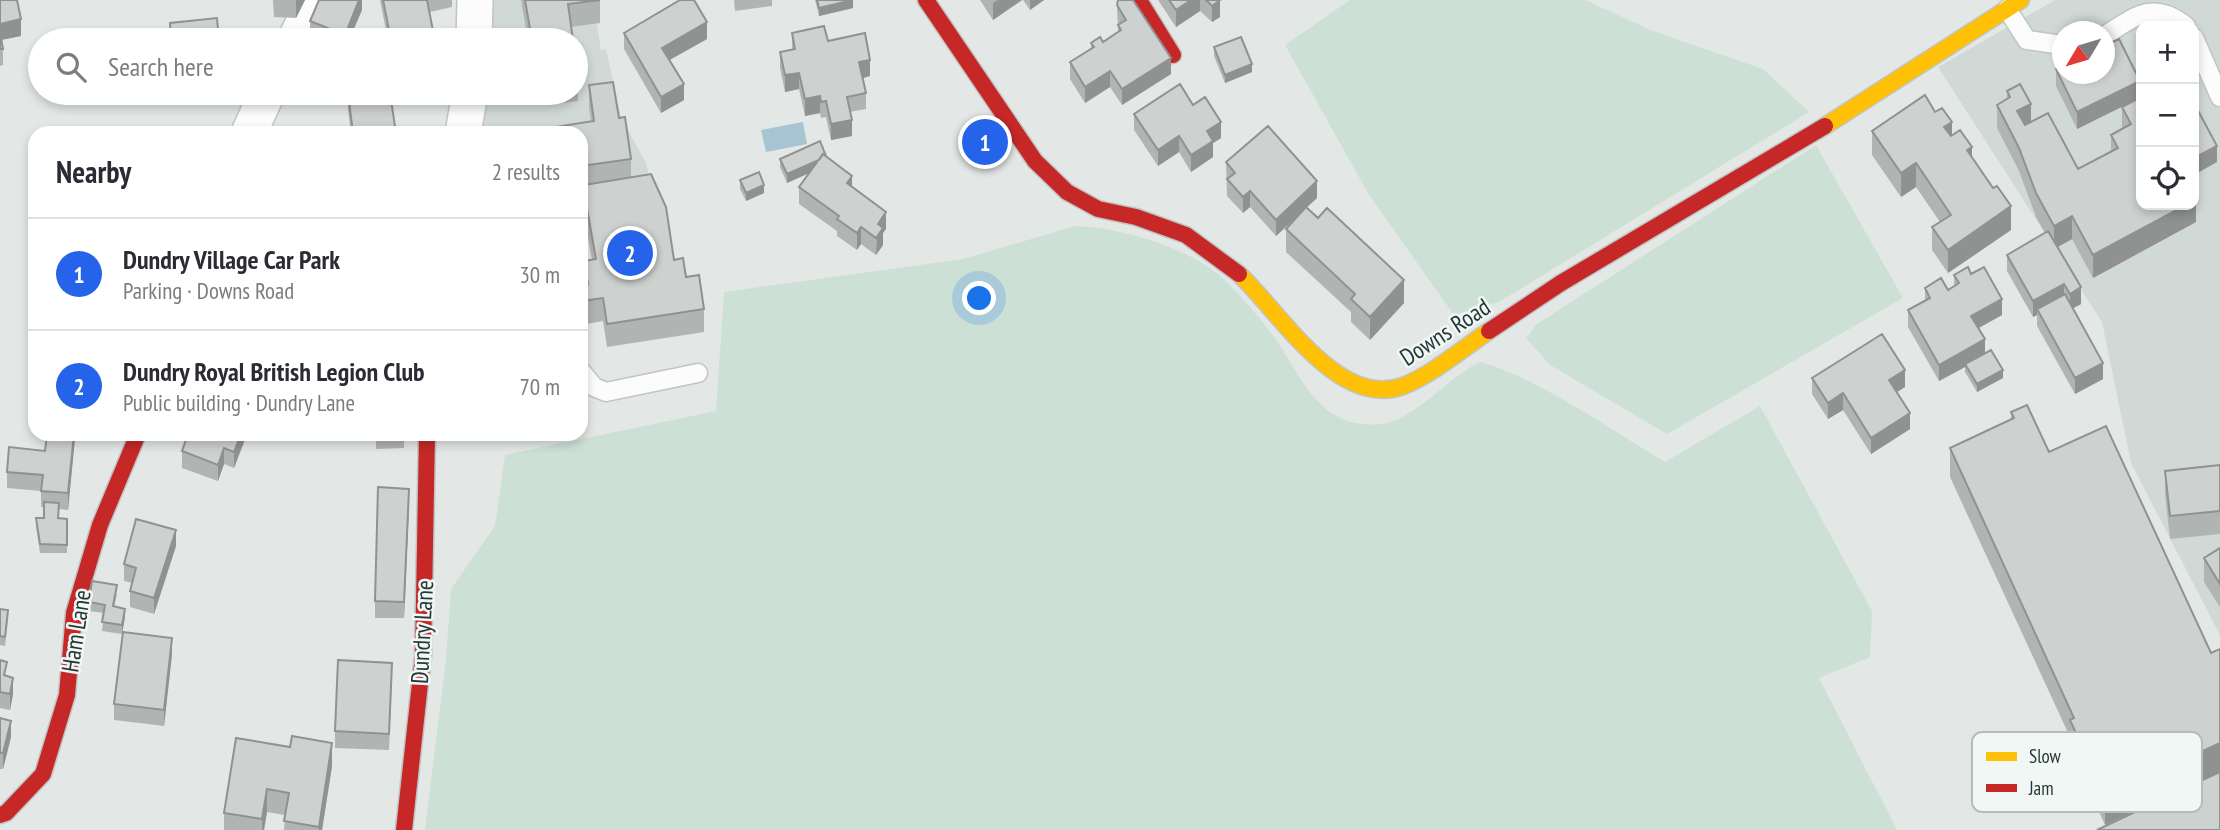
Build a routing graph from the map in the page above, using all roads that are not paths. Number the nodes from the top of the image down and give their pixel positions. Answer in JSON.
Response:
{"nodes":[{"id":1,"x":315,"y":0,"type":"edge"},
{"id":2,"x":475,"y":0,"type":"edge"},
{"id":3,"x":926,"y":0,"type":"edge"},
{"id":4,"x":1139,"y":0,"type":"edge"},
{"id":5,"x":2014,"y":4,"type":"edge"},
{"id":6,"x":2180,"y":21,"type":"edge"},
{"id":7,"x":301,"y":28,"type":"edge"},
{"id":8,"x":474,"y":28,"type":"edge"},
{"id":9,"x":2115,"y":30,"type":"edge"},
{"id":10,"x":2052,"y":43,"type":"edge"},
{"id":11,"x":2199,"y":49,"type":"edge"},
{"id":12,"x":1173,"y":55,"type":"edge"},
{"id":13,"x":2220,"y":97,"type":"edge"},
{"id":14,"x":262,"y":105,"type":"edge"},
{"id":15,"x":468,"y":105,"type":"edge"},
{"id":16,"x":252,"y":126,"type":"edge"},
{"id":17,"x":464,"y":126,"type":"edge"},
{"id":18,"x":698,"y":373,"type":"dead end"},
{"id":19,"x":588,"y":380,"type":"edge"},
{"id":20,"x":135,"y":441,"type":"edge"},
{"id":21,"x":427,"y":441,"type":"edge"},
{"id":22,"x":0,"y":815,"type":"edge"},
{"id":23,"x":404,"y":830,"type":"edge"}],
"edges":[{"from":1,"to":7,"type":"street"},
{"from":2,"to":8,"type":"street"},
{"from":3,"to":5,"type":"street","name":"Downs Road"},
{"from":4,"to":12,"type":"street"},
{"from":5,"to":10,"type":"lane"},
{"from":6,"to":9,"type":"lane"},
{"from":11,"to":13,"type":"lane"},
{"from":14,"to":16,"type":"street"},
{"from":15,"to":17,"type":"street"},
{"from":18,"to":19,"type":"lane"},
{"from":20,"to":22,"type":"street","name":"Ham Lane"},
{"from":21,"to":23,"type":"street","name":"Dundry Lane"}]}
